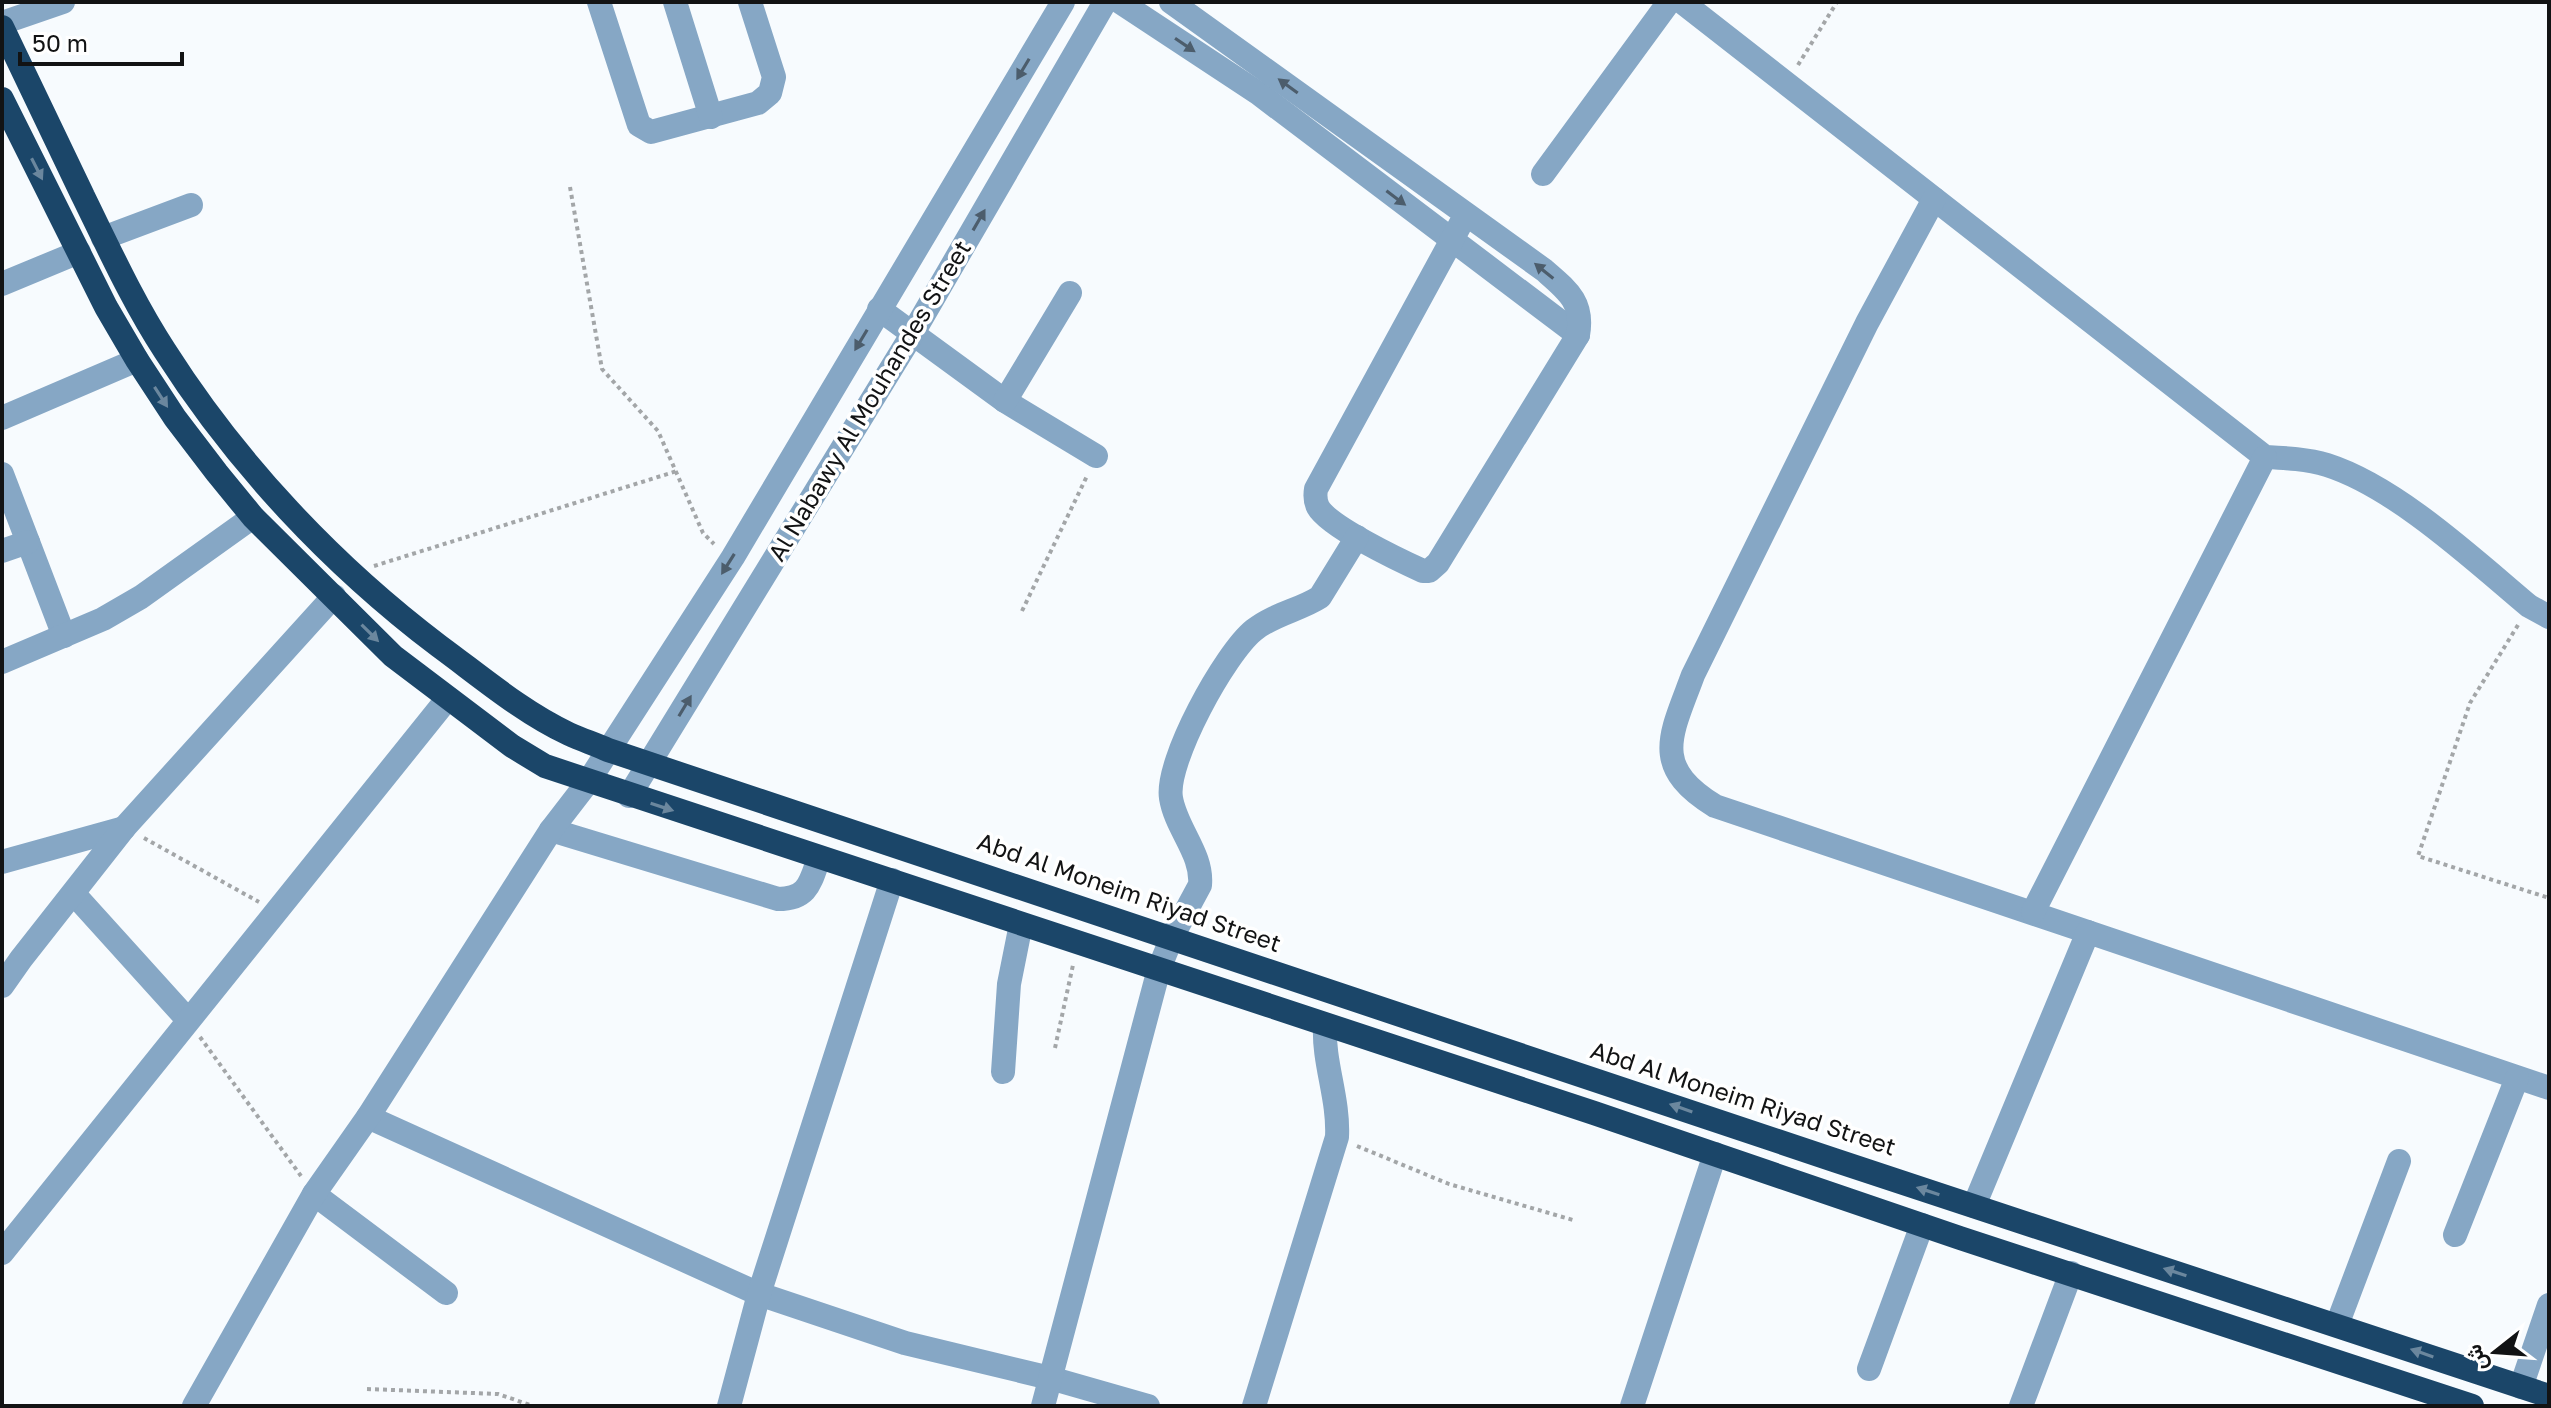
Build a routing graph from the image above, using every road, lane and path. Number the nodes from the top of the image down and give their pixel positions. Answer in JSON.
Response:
{"nodes":[{"id":1,"x":63,"y":2,"type":"edge"},
{"id":2,"x":599,"y":2,"type":"edge"},
{"id":3,"x":675,"y":2,"type":"edge"},
{"id":4,"x":750,"y":2,"type":"edge"},
{"id":5,"x":1063,"y":2,"type":"edge"},
{"id":6,"x":1171,"y":2,"type":"edge"},
{"id":7,"x":1669,"y":2,"type":"edge"},
{"id":8,"x":1682,"y":2,"type":"edge"},
{"id":9,"x":1837,"y":2,"type":"edge"},
{"id":10,"x":1106,"y":3,"type":"edge"},
{"id":11,"x":2,"y":25,"type":"edge"},
{"id":12,"x":1787,"y":82,"type":"junction"},
{"id":13,"x":2,"y":99,"type":"edge"},
{"id":14,"x":1319,"y":108,"type":"junction"},
{"id":15,"x":711,"y":117,"type":"junction"},
{"id":16,"x":1308,"y":131,"type":"junction"},
{"id":17,"x":1543,"y":174,"type":"dead end"},
{"id":18,"x":570,"y":187,"type":"dead end"},
{"id":19,"x":1934,"y":199,"type":"junction"},
{"id":20,"x":191,"y":205,"type":"dead end"},
{"id":21,"x":1466,"y":214,"type":"junction"},
{"id":22,"x":103,"y":238,"type":"junction"},
{"id":23,"x":1451,"y":240,"type":"junction"},
{"id":24,"x":79,"y":252,"type":"junction"},
{"id":25,"x":2,"y":284,"type":"edge"},
{"id":26,"x":1070,"y":293,"type":"dead end"},
{"id":27,"x":879,"y":309,"type":"junction"},
{"id":28,"x":913,"y":333,"type":"junction"},
{"id":29,"x":1578,"y":335,"type":"junction"},
{"id":30,"x":137,"y":360,"type":"junction"},
{"id":31,"x":1005,"y":401,"type":"junction"},
{"id":32,"x":2,"y":418,"type":"edge"},
{"id":33,"x":1096,"y":456,"type":"joint"},
{"id":34,"x":2265,"y":457,"type":"junction"},
{"id":35,"x":677,"y":471,"type":"junction"},
{"id":36,"x":2,"y":474,"type":"edge"},
{"id":37,"x":253,"y":517,"type":"junction"},
{"id":38,"x":1357,"y":537,"type":"junction"},
{"id":39,"x":28,"y":542,"type":"junction"},
{"id":40,"x":2,"y":551,"type":"edge"},
{"id":41,"x":733,"y":557,"type":"junction"},
{"id":42,"x":352,"y":573,"type":"junction"},
{"id":43,"x":334,"y":596,"type":"junction"},
{"id":44,"x":1022,"y":611,"type":"dead end"},
{"id":45,"x":2539,"y":611,"type":"edge"},
{"id":46,"x":64,"y":636,"type":"junction"},
{"id":47,"x":2,"y":662,"type":"edge"},
{"id":48,"x":448,"y":698,"type":"junction"},
{"id":49,"x":608,"y":750,"type":"junction"},
{"id":50,"x":650,"y":763,"type":"junction"},
{"id":51,"x":588,"y":782,"type":"junction"},
{"id":52,"x":629,"y":796,"type":"junction"},
{"id":53,"x":124,"y":828,"type":"junction"},
{"id":54,"x":551,"y":830,"type":"junction"},
{"id":55,"x":819,"y":858,"type":"junction"},
{"id":56,"x":2,"y":862,"type":"edge"},
{"id":57,"x":892,"y":880,"type":"junction"},
{"id":58,"x":1031,"y":890,"type":"junction"},
{"id":59,"x":74,"y":894,"type":"junction"},
{"id":60,"x":2549,"y":898,"type":"edge"},
{"id":61,"x":2033,"y":912,"type":"junction"},
{"id":62,"x":278,"y":913,"type":"junction"},
{"id":63,"x":1021,"y":924,"type":"junction"},
{"id":64,"x":2088,"y":932,"type":"junction"},
{"id":65,"x":1172,"y":937,"type":"junction"},
{"id":66,"x":1078,"y":943,"type":"junction"},
{"id":67,"x":1159,"y":969,"type":"junction"},
{"id":68,"x":2,"y":986,"type":"edge"},
{"id":69,"x":188,"y":1020,"type":"junction"},
{"id":70,"x":1325,"y":1025,"type":"junction"},
{"id":71,"x":1055,"y":1048,"type":"dead end"},
{"id":72,"x":1003,"y":1072,"type":"dead end"},
{"id":73,"x":2517,"y":1078,"type":"junction"},
{"id":74,"x":2549,"y":1088,"type":"edge"},
{"id":75,"x":368,"y":1117,"type":"junction"},
{"id":76,"x":1337,"y":1137,"type":"junction"},
{"id":77,"x":1715,"y":1154,"type":"junction"},
{"id":78,"x":1834,"y":1160,"type":"junction"},
{"id":79,"x":2399,"y":1161,"type":"dead end"},
{"id":80,"x":1821,"y":1190,"type":"junction"},
{"id":81,"x":314,"y":1194,"type":"junction"},
{"id":82,"x":1974,"y":1206,"type":"junction"},
{"id":83,"x":1573,"y":1220,"type":"dead end"},
{"id":84,"x":1922,"y":1225,"type":"junction"},
{"id":85,"x":2455,"y":1235,"type":"dead end"},
{"id":86,"x":1960,"y":1238,"type":"junction"},
{"id":87,"x":2,"y":1253,"type":"edge"},
{"id":88,"x":2071,"y":1273,"type":"junction"},
{"id":89,"x":446,"y":1293,"type":"dead end"},
{"id":90,"x":759,"y":1294,"type":"junction"},
{"id":91,"x":2549,"y":1305,"type":"edge"},
{"id":92,"x":2337,"y":1325,"type":"junction"},
{"id":93,"x":2325,"y":1357,"type":"junction"},
{"id":94,"x":1869,"y":1369,"type":"dead end"},
{"id":95,"x":1050,"y":1378,"type":"junction"},
{"id":96,"x":2521,"y":1387,"type":"junction"},
{"id":97,"x":367,"y":1389,"type":"dead end"},
{"id":98,"x":2549,"y":1396,"type":"edge"},
{"id":99,"x":194,"y":1406,"type":"edge"},
{"id":100,"x":533,"y":1406,"type":"edge"},
{"id":101,"x":729,"y":1406,"type":"edge"},
{"id":102,"x":1043,"y":1406,"type":"edge"},
{"id":103,"x":1148,"y":1406,"type":"edge"},
{"id":104,"x":1254,"y":1406,"type":"edge"},
{"id":105,"x":1632,"y":1406,"type":"edge"},
{"id":106,"x":2021,"y":1406,"type":"edge"},
{"id":107,"x":2472,"y":1406,"type":"edge"}],
"edges":[{"from":1,"to":11,"type":"street"},
{"from":2,"to":15,"type":"street"},
{"from":3,"to":15,"type":"street"},
{"from":4,"to":15,"type":"street"},
{"from":5,"to":27,"type":"street","name":"Al Nabawy Al Mouhandes Street","one_way":true},
{"from":14,"to":6,"type":"street","one_way":true},
{"from":7,"to":17,"type":"street"},
{"from":8,"to":12,"type":"street"},
{"from":9,"to":12,"type":"path"},
{"from":10,"to":16,"type":"street","one_way":true},
{"from":28,"to":10,"type":"street","name":"Al Nabawy Al Mouhandes Street","one_way":true},
{"from":11,"to":22,"type":"highway","name":"Abd Al Moneim Riyad Street"},
{"from":12,"to":19,"type":"street"},
{"from":13,"to":24,"type":"highway","one_way":true},
{"from":14,"to":16,"type":"street"},
{"from":14,"to":21,"type":"street"},
{"from":16,"to":23,"type":"street","one_way":true},
{"from":18,"to":35,"type":"path"},
{"from":19,"to":34,"type":"street"},
{"from":19,"to":61,"type":"street"},
{"from":20,"to":22,"type":"street"},
{"from":21,"to":23,"type":"street"},
{"from":29,"to":21,"type":"street","one_way":true},
{"from":22,"to":42,"type":"highway","name":"Abd Al Moneim Riyad Street"},
{"from":23,"to":29,"type":"street"},
{"from":23,"to":38,"type":"street"},
{"from":24,"to":25,"type":"street"},
{"from":24,"to":30,"type":"highway"},
{"from":26,"to":31,"type":"street"},
{"from":27,"to":28,"type":"street"},
{"from":27,"to":41,"type":"street","name":"Al Nabawy Al Mouhandes Street","one_way":true},
{"from":28,"to":31,"type":"street"},
{"from":50,"to":28,"type":"street","name":"Al Nabawy Al Mouhandes Street","one_way":true},
{"from":29,"to":38,"type":"street"},
{"from":30,"to":32,"type":"street"},
{"from":30,"to":37,"type":"highway","one_way":true},
{"from":31,"to":33,"type":"street"},
{"from":33,"to":44,"type":"path"},
{"from":34,"to":45,"type":"street"},
{"from":34,"to":61,"type":"street"},
{"from":35,"to":41,"type":"path"},
{"from":35,"to":42,"type":"path"},
{"from":36,"to":39,"type":"street"},
{"from":37,"to":43,"type":"highway"},
{"from":37,"to":46,"type":"street"},
{"from":38,"to":65,"type":"street"},
{"from":39,"to":40,"type":"street"},
{"from":39,"to":46,"type":"street"},
{"from":41,"to":49,"type":"street","name":"Al Nabawy Al Mouhandes Street","one_way":true},
{"from":42,"to":49,"type":"highway","name":"Abd Al Moneim Riyad Street"},
{"from":43,"to":48,"type":"highway","one_way":true},
{"from":43,"to":53,"type":"street"},
{"from":45,"to":60,"type":"path"},
{"from":46,"to":47,"type":"street"},
{"from":48,"to":51,"type":"highway"},
{"from":48,"to":62,"type":"street"},
{"from":49,"to":50,"type":"highway","name":"Abd Al Moneim Riyad Street"},
{"from":49,"to":51,"type":"street","name":"Al Nabawy Al Mouhandes Street"},
{"from":50,"to":52,"type":"street","name":"Al Nabawy Al Mouhandes Street"},
{"from":50,"to":58,"type":"highway","name":"Abd Al Moneim Riyad Street"},
{"from":51,"to":52,"type":"highway"},
{"from":51,"to":54,"type":"street","name":"Al Nabawy Al Mouhandes Street"},
{"from":52,"to":55,"type":"highway","one_way":true},
{"from":53,"to":56,"type":"street"},
{"from":53,"to":59,"type":"street"},
{"from":53,"to":62,"type":"path"},
{"from":54,"to":55,"type":"street"},
{"from":54,"to":75,"type":"street","name":"Al Nabawy Al Mouhandes Street"},
{"from":55,"to":57,"type":"highway"},
{"from":57,"to":63,"type":"highway"},
{"from":57,"to":90,"type":"street"},
{"from":58,"to":63,"type":"highway"},
{"from":58,"to":65,"type":"highway","name":"Abd Al Moneim Riyad Street"},
{"from":59,"to":68,"type":"street"},
{"from":59,"to":69,"type":"street"},
{"from":61,"to":64,"type":"street"},
{"from":62,"to":69,"type":"street"},
{"from":63,"to":66,"type":"highway"},
{"from":63,"to":72,"type":"street"},
{"from":64,"to":73,"type":"street"},
{"from":64,"to":82,"type":"street"},
{"from":65,"to":67,"type":"street"},
{"from":78,"to":65,"type":"highway","name":"Abd Al Moneim Riyad Street","one_way":true},
{"from":66,"to":67,"type":"highway"},
{"from":66,"to":71,"type":"path"},
{"from":67,"to":70,"type":"highway"},
{"from":67,"to":95,"type":"street"},
{"from":69,"to":81,"type":"path"},
{"from":69,"to":87,"type":"street"},
{"from":70,"to":76,"type":"street"},
{"from":70,"to":77,"type":"highway"},
{"from":73,"to":74,"type":"street"},
{"from":73,"to":85,"type":"street"},
{"from":75,"to":81,"type":"street","name":"Al Nabawy Al Mouhandes Street"},
{"from":75,"to":90,"type":"street"},
{"from":76,"to":83,"type":"path"},
{"from":76,"to":104,"type":"street"},
{"from":77,"to":80,"type":"highway"},
{"from":77,"to":105,"type":"street"},
{"from":78,"to":80,"type":"highway"},
{"from":82,"to":78,"type":"highway","name":"Abd Al Moneim Riyad Street","one_way":true},
{"from":79,"to":92,"type":"street"},
{"from":80,"to":84,"type":"highway"},
{"from":81,"to":89,"type":"street"},
{"from":81,"to":99,"type":"street","name":"Al Nabawy Al Mouhandes Street"},
{"from":82,"to":86,"type":"highway"},
{"from":92,"to":82,"type":"highway","name":"Abd Al Moneim Riyad Street","one_way":true},
{"from":84,"to":86,"type":"highway"},
{"from":84,"to":94,"type":"street"},
{"from":86,"to":88,"type":"highway"},
{"from":88,"to":93,"type":"highway"},
{"from":88,"to":106,"type":"street"},
{"from":90,"to":95,"type":"street"},
{"from":90,"to":101,"type":"street"},
{"from":91,"to":96,"type":"street"},
{"from":92,"to":93,"type":"highway"},
{"from":96,"to":92,"type":"highway","name":"Abd Al Moneim Riyad Street","one_way":true},
{"from":93,"to":107,"type":"highway"},
{"from":95,"to":102,"type":"street"},
{"from":95,"to":103,"type":"street"},
{"from":96,"to":98,"type":"highway","name":"Abd Al Moneim Riyad Street"},
{"from":97,"to":100,"type":"path"}]}
